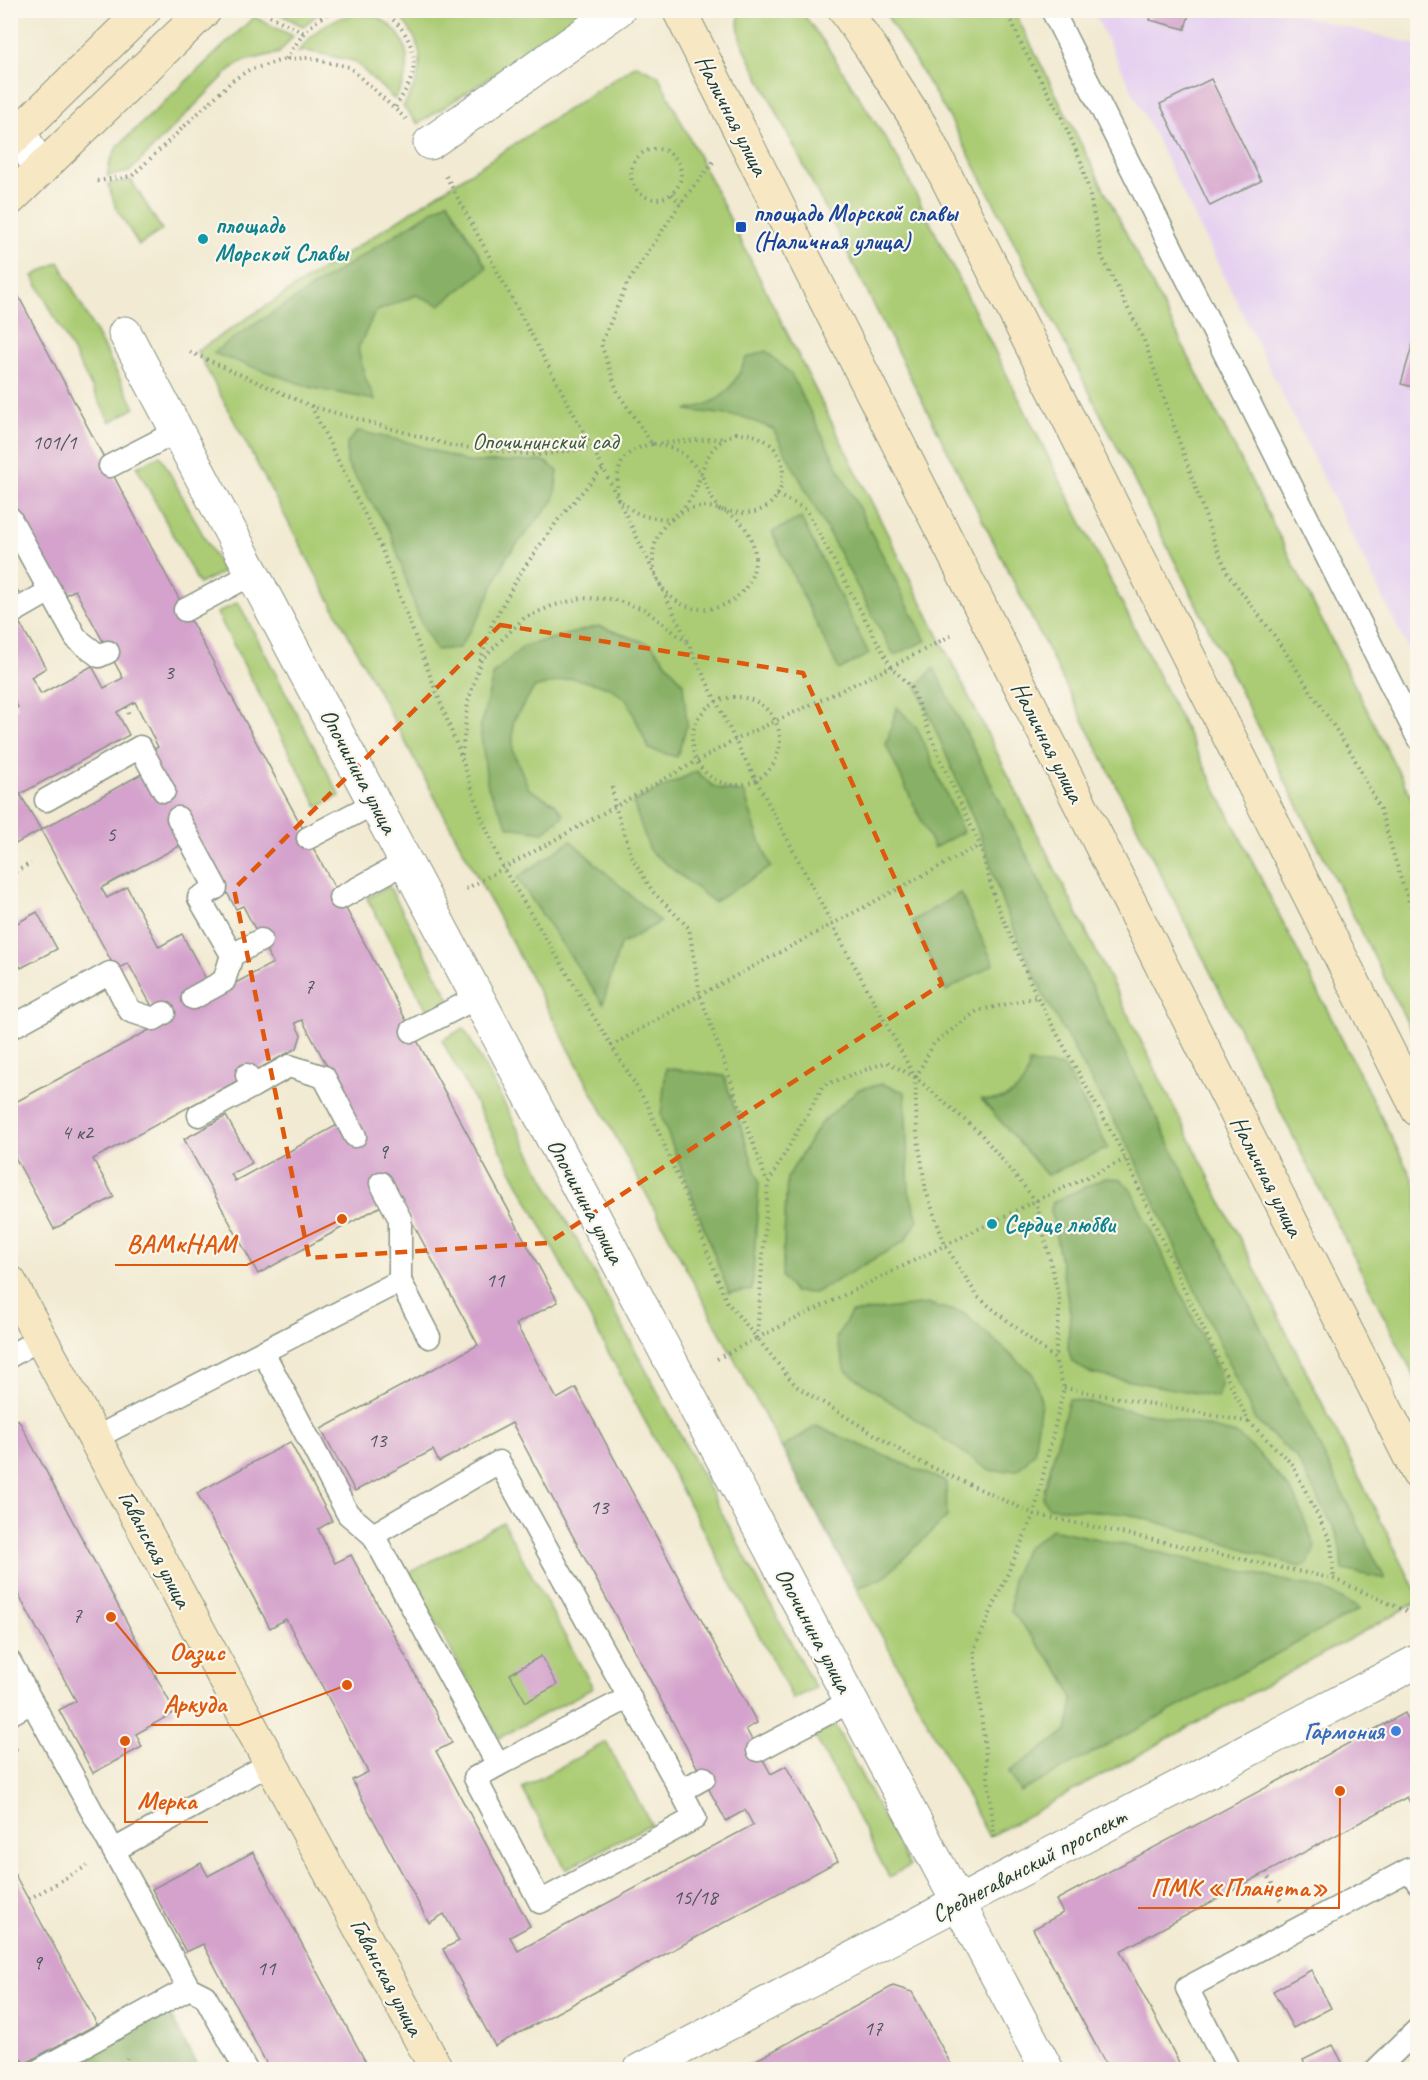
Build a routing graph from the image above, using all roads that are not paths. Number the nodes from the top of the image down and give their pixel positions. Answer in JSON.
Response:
{"nodes":[{"id":1,"x":144,"y":10,"type":"edge"},
{"id":2,"x":205,"y":10,"type":"edge"},
{"id":3,"x":618,"y":10,"type":"edge"},
{"id":4,"x":679,"y":10,"type":"edge"},
{"id":5,"x":845,"y":10,"type":"edge"},
{"id":6,"x":1052,"y":10,"type":"edge"},
{"id":7,"x":14,"y":128,"type":"edge"},
{"id":8,"x":429,"y":143,"type":"road end"},
{"id":9,"x":40,"y":170,"type":"junction"},
{"id":10,"x":10,"y":199,"type":"edge"},
{"id":11,"x":125,"y":333,"type":"dead end"},
{"id":12,"x":178,"y":431,"type":"junction"},
{"id":13,"x":110,"y":466,"type":"dead end"},
{"id":14,"x":14,"y":518,"type":"edge"},
{"id":15,"x":254,"y":573,"type":"junction"},
{"id":16,"x":50,"y":591,"type":"junction"},
{"id":17,"x":185,"y":610,"type":"dead end"},
{"id":18,"x":10,"y":614,"type":"edge"},
{"id":19,"x":108,"y":652,"type":"dead end"},
{"id":20,"x":1418,"y":738,"type":"edge"},
{"id":21,"x":164,"y":791,"type":"dead end"},
{"id":22,"x":46,"y":800,"type":"dead end"},
{"id":23,"x":375,"y":803,"type":"junction"},
{"id":24,"x":178,"y":818,"type":"dead end"},
{"id":25,"x":308,"y":838,"type":"dead end"},
{"id":26,"x":406,"y":862,"type":"junction"},
{"id":27,"x":340,"y":898,"type":"dead end"},
{"id":28,"x":261,"y":940,"type":"dead end"},
{"id":29,"x":232,"y":955,"type":"junction"},
{"id":30,"x":478,"y":997,"type":"junction"},
{"id":31,"x":193,"y":998,"type":"dead end"},
{"id":32,"x":165,"y":1013,"type":"dead end"},
{"id":33,"x":10,"y":1028,"type":"edge"},
{"id":34,"x":412,"y":1031,"type":"dead end"},
{"id":35,"x":1418,"y":1110,"type":"edge"},
{"id":36,"x":199,"y":1115,"type":"dead end"},
{"id":37,"x":355,"y":1136,"type":"dead end"},
{"id":38,"x":381,"y":1183,"type":"dead end"},
{"id":39,"x":400,"y":1281,"type":"junction"},
{"id":40,"x":10,"y":1282,"type":"edge"},
{"id":41,"x":429,"y":1337,"type":"dead end"},
{"id":42,"x":41,"y":1338,"type":"junction"},
{"id":43,"x":262,"y":1352,"type":"junction"},
{"id":44,"x":10,"y":1356,"type":"edge"},
{"id":45,"x":95,"y":1438,"type":"junction"},
{"id":46,"x":1418,"y":1473,"type":"edge"},
{"id":47,"x":373,"y":1535,"type":"junction"},
{"id":48,"x":1418,"y":1661,"type":"edge"},
{"id":49,"x":10,"y":1662,"type":"edge"},
{"id":50,"x":630,"y":1696,"type":"junction"},
{"id":51,"x":852,"y":1701,"type":"junction"},
{"id":52,"x":32,"y":1702,"type":"junction"},
{"id":53,"x":10,"y":1714,"type":"edge"},
{"id":54,"x":758,"y":1750,"type":"dead end"},
{"id":55,"x":271,"y":1763,"type":"junction"},
{"id":56,"x":498,"y":1766,"type":"junction"},
{"id":57,"x":704,"y":1778,"type":"dead end"},
{"id":58,"x":681,"y":1791,"type":"junction"},
{"id":59,"x":114,"y":1850,"type":"junction"},
{"id":60,"x":1418,"y":1883,"type":"edge"},
{"id":61,"x":958,"y":1902,"type":"junction"},
{"id":62,"x":189,"y":1988,"type":"junction"},
{"id":63,"x":1418,"y":2029,"type":"edge"},
{"id":64,"x":40,"y":2070,"type":"edge"},
{"id":65,"x":246,"y":2070,"type":"edge"},
{"id":66,"x":437,"y":2070,"type":"edge"},
{"id":67,"x":640,"y":2070,"type":"edge"},
{"id":68,"x":1047,"y":2070,"type":"edge"},
{"id":69,"x":1229,"y":2070,"type":"edge"},
{"id":70,"x":1376,"y":2070,"type":"edge"}],
"edges":[{"from":1,"to":7,"type":"main road"},
{"from":2,"to":9,"type":"main road"},
{"from":3,"to":8,"type":"street"},
{"from":4,"to":46,"type":"main road","name":"Наличная улица"},
{"from":5,"to":35,"type":"main road"},
{"from":6,"to":20,"type":"lane"},
{"from":7,"to":9,"type":"street"},
{"from":9,"to":10,"type":"main road"},
{"from":11,"to":12,"type":"street","name":"Опочинина улица"},
{"from":12,"to":13,"type":"lane"},
{"from":12,"to":15,"type":"street","name":"Опочинина улица"},
{"from":14,"to":16,"type":"lane"},
{"from":15,"to":17,"type":"lane"},
{"from":15,"to":23,"type":"street","name":"Опочинина улица"},
{"from":16,"to":18,"type":"lane"},
{"from":16,"to":19,"type":"lane"},
{"from":21,"to":22,"type":"lane"},
{"from":23,"to":25,"type":"lane"},
{"from":23,"to":26,"type":"street","name":"Опочинина улица"},
{"from":24,"to":29,"type":"lane"},
{"from":26,"to":27,"type":"lane"},
{"from":26,"to":30,"type":"street","name":"Опочинина улица"},
{"from":28,"to":29,"type":"lane"},
{"from":29,"to":31,"type":"lane"},
{"from":30,"to":34,"type":"lane"},
{"from":30,"to":51,"type":"street","name":"Опочинина улица"},
{"from":32,"to":33,"type":"lane"},
{"from":36,"to":37,"type":"lane"},
{"from":38,"to":39,"type":"lane"},
{"from":39,"to":41,"type":"lane"},
{"from":39,"to":43,"type":"lane"},
{"from":40,"to":42,"type":"main road","name":"Гаванская улица"},
{"from":42,"to":44,"type":"lane"},
{"from":42,"to":45,"type":"main road","name":"Гаванская улица"},
{"from":43,"to":45,"type":"lane"},
{"from":43,"to":47,"type":"lane"},
{"from":45,"to":55,"type":"main road","name":"Гаванская улица"},
{"from":47,"to":50,"type":"lane"},
{"from":47,"to":56,"type":"lane"},
{"from":48,"to":61,"type":"street","name":"Среднегаванский проспект"},
{"from":49,"to":52,"type":"lane"},
{"from":50,"to":56,"type":"lane"},
{"from":50,"to":58,"type":"lane"},
{"from":51,"to":54,"type":"lane"},
{"from":51,"to":61,"type":"street","name":"Опочинина улица"},
{"from":52,"to":53,"type":"lane"},
{"from":52,"to":59,"type":"lane"},
{"from":55,"to":59,"type":"lane"},
{"from":55,"to":66,"type":"main road","name":"Гаванская улица"},
{"from":56,"to":58,"type":"lane"},
{"from":57,"to":58,"type":"lane"},
{"from":59,"to":62,"type":"lane"},
{"from":60,"to":69,"type":"lane"},
{"from":61,"to":67,"type":"street","name":"Среднегаванский проспект"},
{"from":61,"to":68,"type":"street","name":"Опочинина улица"},
{"from":62,"to":64,"type":"lane"},
{"from":62,"to":65,"type":"lane"},
{"from":63,"to":70,"type":"lane"}]}
